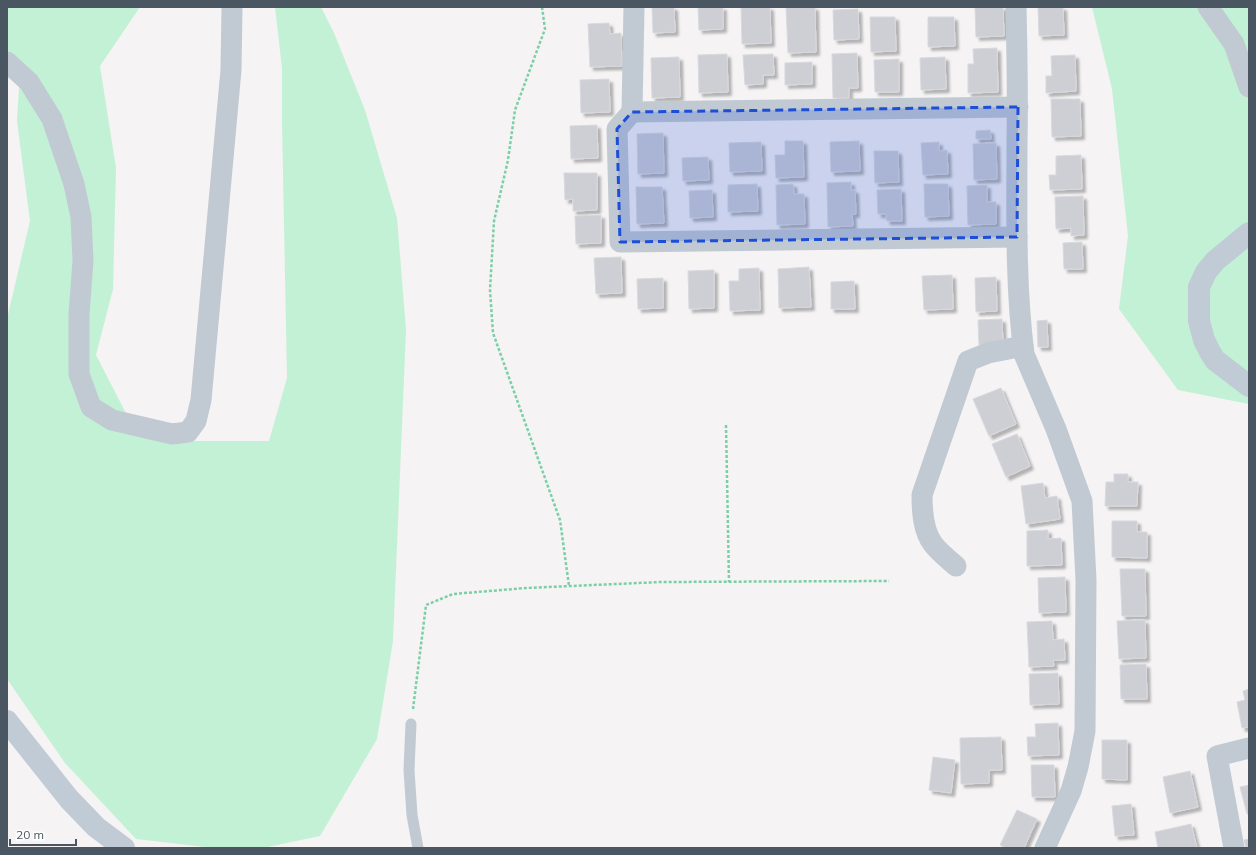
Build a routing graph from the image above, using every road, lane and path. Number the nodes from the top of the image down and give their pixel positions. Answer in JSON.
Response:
{"nodes":[{"id":1,"x":232,"y":7,"type":"edge"},
{"id":2,"x":542,"y":7,"type":"edge"},
{"id":3,"x":634,"y":7,"type":"edge"},
{"id":4,"x":1016,"y":7,"type":"edge"},
{"id":5,"x":1208,"y":7,"type":"edge"},
{"id":6,"x":7,"y":62,"type":"edge"},
{"id":7,"x":1249,"y":88,"type":"edge"},
{"id":8,"x":1018,"y":107,"type":"junction"},
{"id":9,"x":632,"y":112,"type":"junction"},
{"id":10,"x":1249,"y":233,"type":"edge"},
{"id":11,"x":1017,"y":237,"type":"junction"},
{"id":12,"x":1023,"y":346,"type":"junction"},
{"id":13,"x":1249,"y":386,"type":"edge"},
{"id":14,"x":726,"y":425,"type":"dead end"},
{"id":15,"x":956,"y":566,"type":"dead end"},
{"id":16,"x":889,"y":581,"type":"dead end"},
{"id":17,"x":729,"y":582,"type":"junction"},
{"id":18,"x":569,"y":586,"type":"junction"},
{"id":19,"x":7,"y":721,"type":"edge"},
{"id":20,"x":411,"y":724,"type":"joint"},
{"id":21,"x":1249,"y":748,"type":"edge"},
{"id":22,"x":99,"y":840,"type":"edge"},
{"id":23,"x":124,"y":848,"type":"edge"},
{"id":24,"x":418,"y":848,"type":"edge"},
{"id":25,"x":1045,"y":848,"type":"edge"},
{"id":26,"x":1234,"y":848,"type":"edge"}],
"edges":[{"from":1,"to":6,"type":"street"},
{"from":2,"to":18,"type":"path"},
{"from":3,"to":9,"type":"street"},
{"from":4,"to":8,"type":"street"},
{"from":5,"to":7,"type":"street"},
{"from":8,"to":9,"type":"street"},
{"from":8,"to":11,"type":"street"},
{"from":9,"to":11,"type":"street"},
{"from":10,"to":13,"type":"street"},
{"from":11,"to":12,"type":"street"},
{"from":12,"to":15,"type":"street"},
{"from":12,"to":25,"type":"street"},
{"from":14,"to":17,"type":"path"},
{"from":16,"to":17,"type":"path"},
{"from":17,"to":18,"type":"path"},
{"from":18,"to":20,"type":"path"},
{"from":19,"to":22,"type":"street"},
{"from":20,"to":24,"type":"lane"},
{"from":21,"to":26,"type":"street"},
{"from":22,"to":23,"type":"street"}]}
